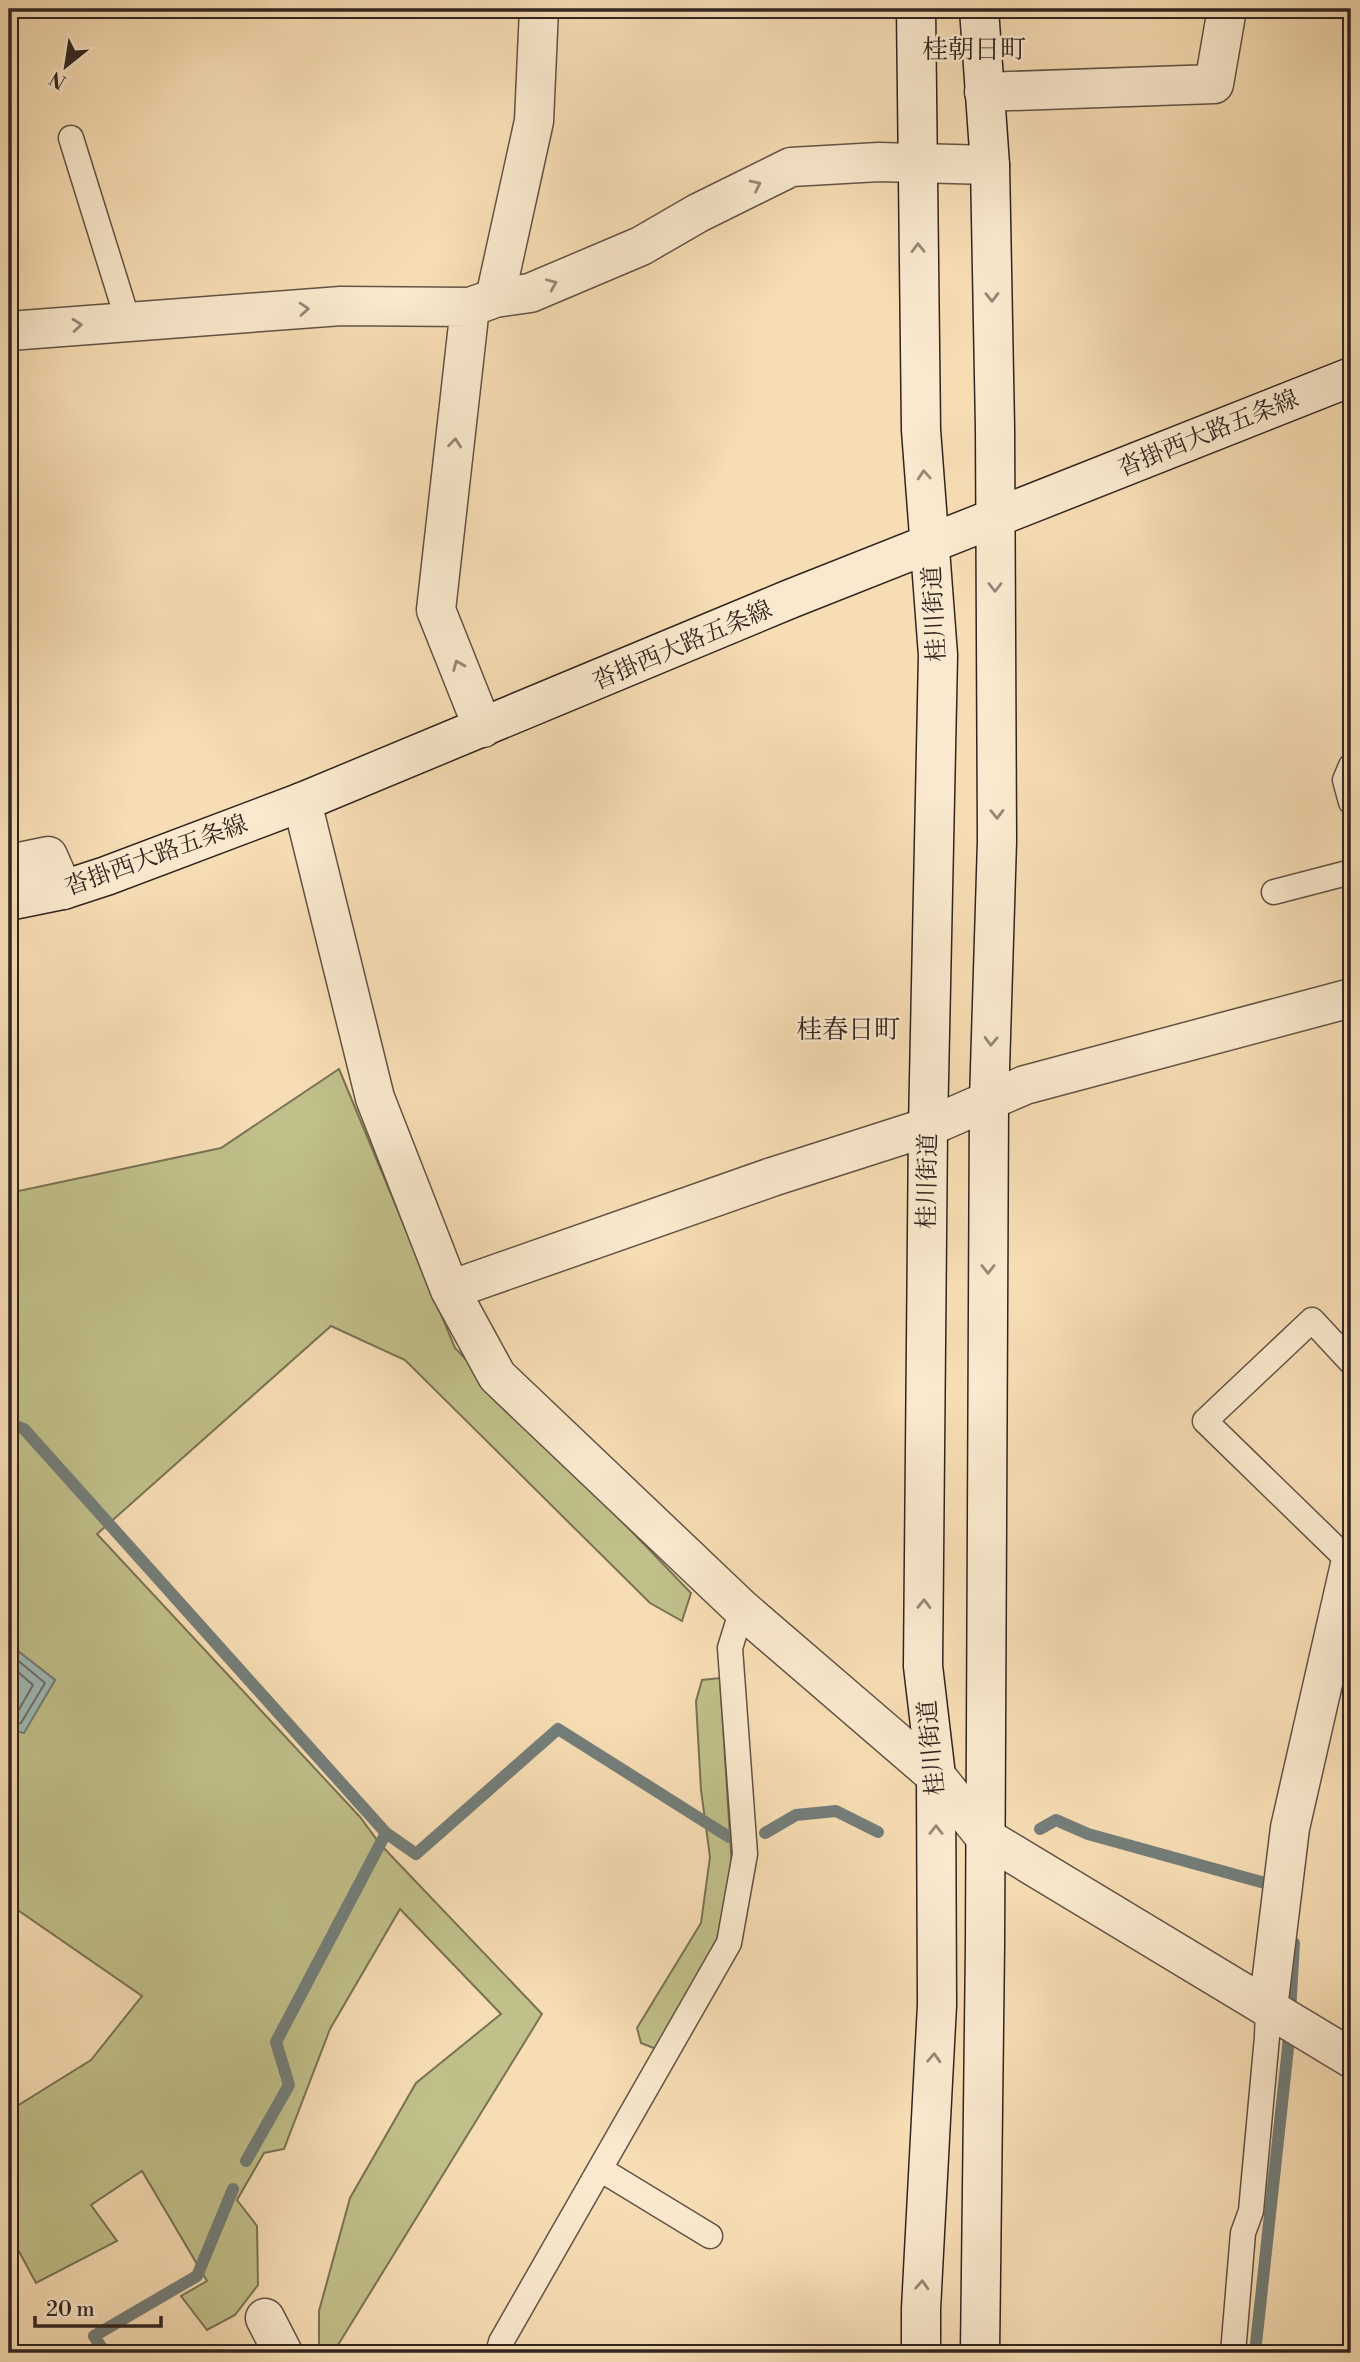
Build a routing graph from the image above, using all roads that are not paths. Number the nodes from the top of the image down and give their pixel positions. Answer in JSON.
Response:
{"nodes":[{"id":1,"x":539,"y":9,"type":"edge"},
{"id":2,"x":916,"y":9,"type":"edge"},
{"id":3,"x":979,"y":9,"type":"edge"},
{"id":4,"x":1227,"y":9,"type":"edge"},
{"id":5,"x":984,"y":92,"type":"junction"},
{"id":6,"x":71,"y":138,"type":"dead end"},
{"id":7,"x":917,"y":163,"type":"junction"},
{"id":8,"x":990,"y":165,"type":"junction"},
{"id":9,"x":482,"y":303,"type":"junction"},
{"id":10,"x":128,"y":321,"type":"junction"},
{"id":11,"x":9,"y":331,"type":"edge"},
{"id":12,"x":1351,"y":377,"type":"edge"},
{"id":13,"x":995,"y":518,"type":"junction"},
{"id":14,"x":930,"y":543,"type":"junction"},
{"id":15,"x":483,"y":729,"type":"junction"},
{"id":16,"x":1351,"y":766,"type":"edge"},
{"id":17,"x":302,"y":802,"type":"junction"},
{"id":18,"x":1351,"y":802,"type":"edge"},
{"id":19,"x":9,"y":864,"type":"edge"},
{"id":20,"x":1351,"y":872,"type":"edge"},
{"id":21,"x":63,"y":890,"type":"junction"},
{"id":22,"x":1274,"y":892,"type":"dead end"},
{"id":23,"x":9,"y":901,"type":"edge"},
{"id":24,"x":1351,"y":998,"type":"edge"},
{"id":25,"x":989,"y":1101,"type":"junction"},
{"id":26,"x":928,"y":1127,"type":"junction"},
{"id":27,"x":450,"y":1290,"type":"junction"},
{"id":28,"x":1351,"y":1362,"type":"edge"},
{"id":29,"x":1351,"y":1561,"type":"edge"},
{"id":30,"x":743,"y":1609,"type":"junction"},
{"id":31,"x":936,"y":1776,"type":"junction"},
{"id":32,"x":985,"y":1837,"type":"junction"},
{"id":33,"x":1268,"y":2008,"type":"junction"},
{"id":34,"x":1351,"y":2058,"type":"edge"},
{"id":35,"x":600,"y":2169,"type":"junction"},
{"id":36,"x":710,"y":2236,"type":"dead end"},
{"id":37,"x":265,"y":2318,"type":"dead end"},
{"id":38,"x":283,"y":2353,"type":"edge"},
{"id":39,"x":498,"y":2353,"type":"edge"},
{"id":40,"x":921,"y":2353,"type":"edge"},
{"id":41,"x":980,"y":2353,"type":"edge"},
{"id":42,"x":1233,"y":2353,"type":"edge"}],
"edges":[{"from":1,"to":9,"type":"street"},
{"from":2,"to":7,"type":"street","name":"桂川街道"},
{"from":3,"to":5,"type":"street","name":"桂川街道"},
{"from":4,"to":5,"type":"street"},
{"from":5,"to":8,"type":"street","name":"桂川街道"},
{"from":6,"to":10,"type":"lane"},
{"from":7,"to":8,"type":"street"},
{"from":9,"to":7,"type":"street","one_way":true},
{"from":14,"to":7,"type":"street","name":"桂川街道","one_way":true},
{"from":8,"to":13,"type":"street","name":"桂川街道","one_way":true},
{"from":10,"to":9,"type":"street","one_way":true},
{"from":15,"to":9,"type":"street","one_way":true},
{"from":11,"to":10,"type":"street","one_way":true},
{"from":12,"to":13,"type":"street","name":"沓掛西大路五条線"},
{"from":13,"to":14,"type":"street","name":"沓掛西大路五条線"},
{"from":13,"to":25,"type":"street","name":"桂川街道","one_way":true},
{"from":14,"to":15,"type":"street","name":"沓掛西大路五条線"},
{"from":14,"to":26,"type":"street","name":"桂川街道"},
{"from":15,"to":17,"type":"street","name":"沓掛西大路五条線"},
{"from":16,"to":18,"type":"lane"},
{"from":17,"to":21,"type":"street","name":"沓掛西大路五条線"},
{"from":17,"to":27,"type":"street"},
{"from":19,"to":21,"type":"street"},
{"from":20,"to":22,"type":"lane"},
{"from":21,"to":23,"type":"street","name":"沓掛西大路五条線"},
{"from":24,"to":25,"type":"street"},
{"from":25,"to":26,"type":"street"},
{"from":25,"to":32,"type":"street","name":"桂川街道","one_way":true},
{"from":26,"to":27,"type":"street"},
{"from":31,"to":26,"type":"street","name":"桂川街道","one_way":true},
{"from":27,"to":30,"type":"street"},
{"from":28,"to":29,"type":"lane"},
{"from":29,"to":33,"type":"street"},
{"from":30,"to":31,"type":"street"},
{"from":30,"to":35,"type":"lane"},
{"from":31,"to":32,"type":"street"},
{"from":40,"to":31,"type":"street","name":"桂川街道","one_way":true},
{"from":32,"to":33,"type":"street"},
{"from":32,"to":41,"type":"street","name":"桂川街道"},
{"from":33,"to":34,"type":"street"},
{"from":33,"to":42,"type":"lane"},
{"from":35,"to":36,"type":"lane"},
{"from":35,"to":39,"type":"lane"},
{"from":37,"to":38,"type":"street"}]}
